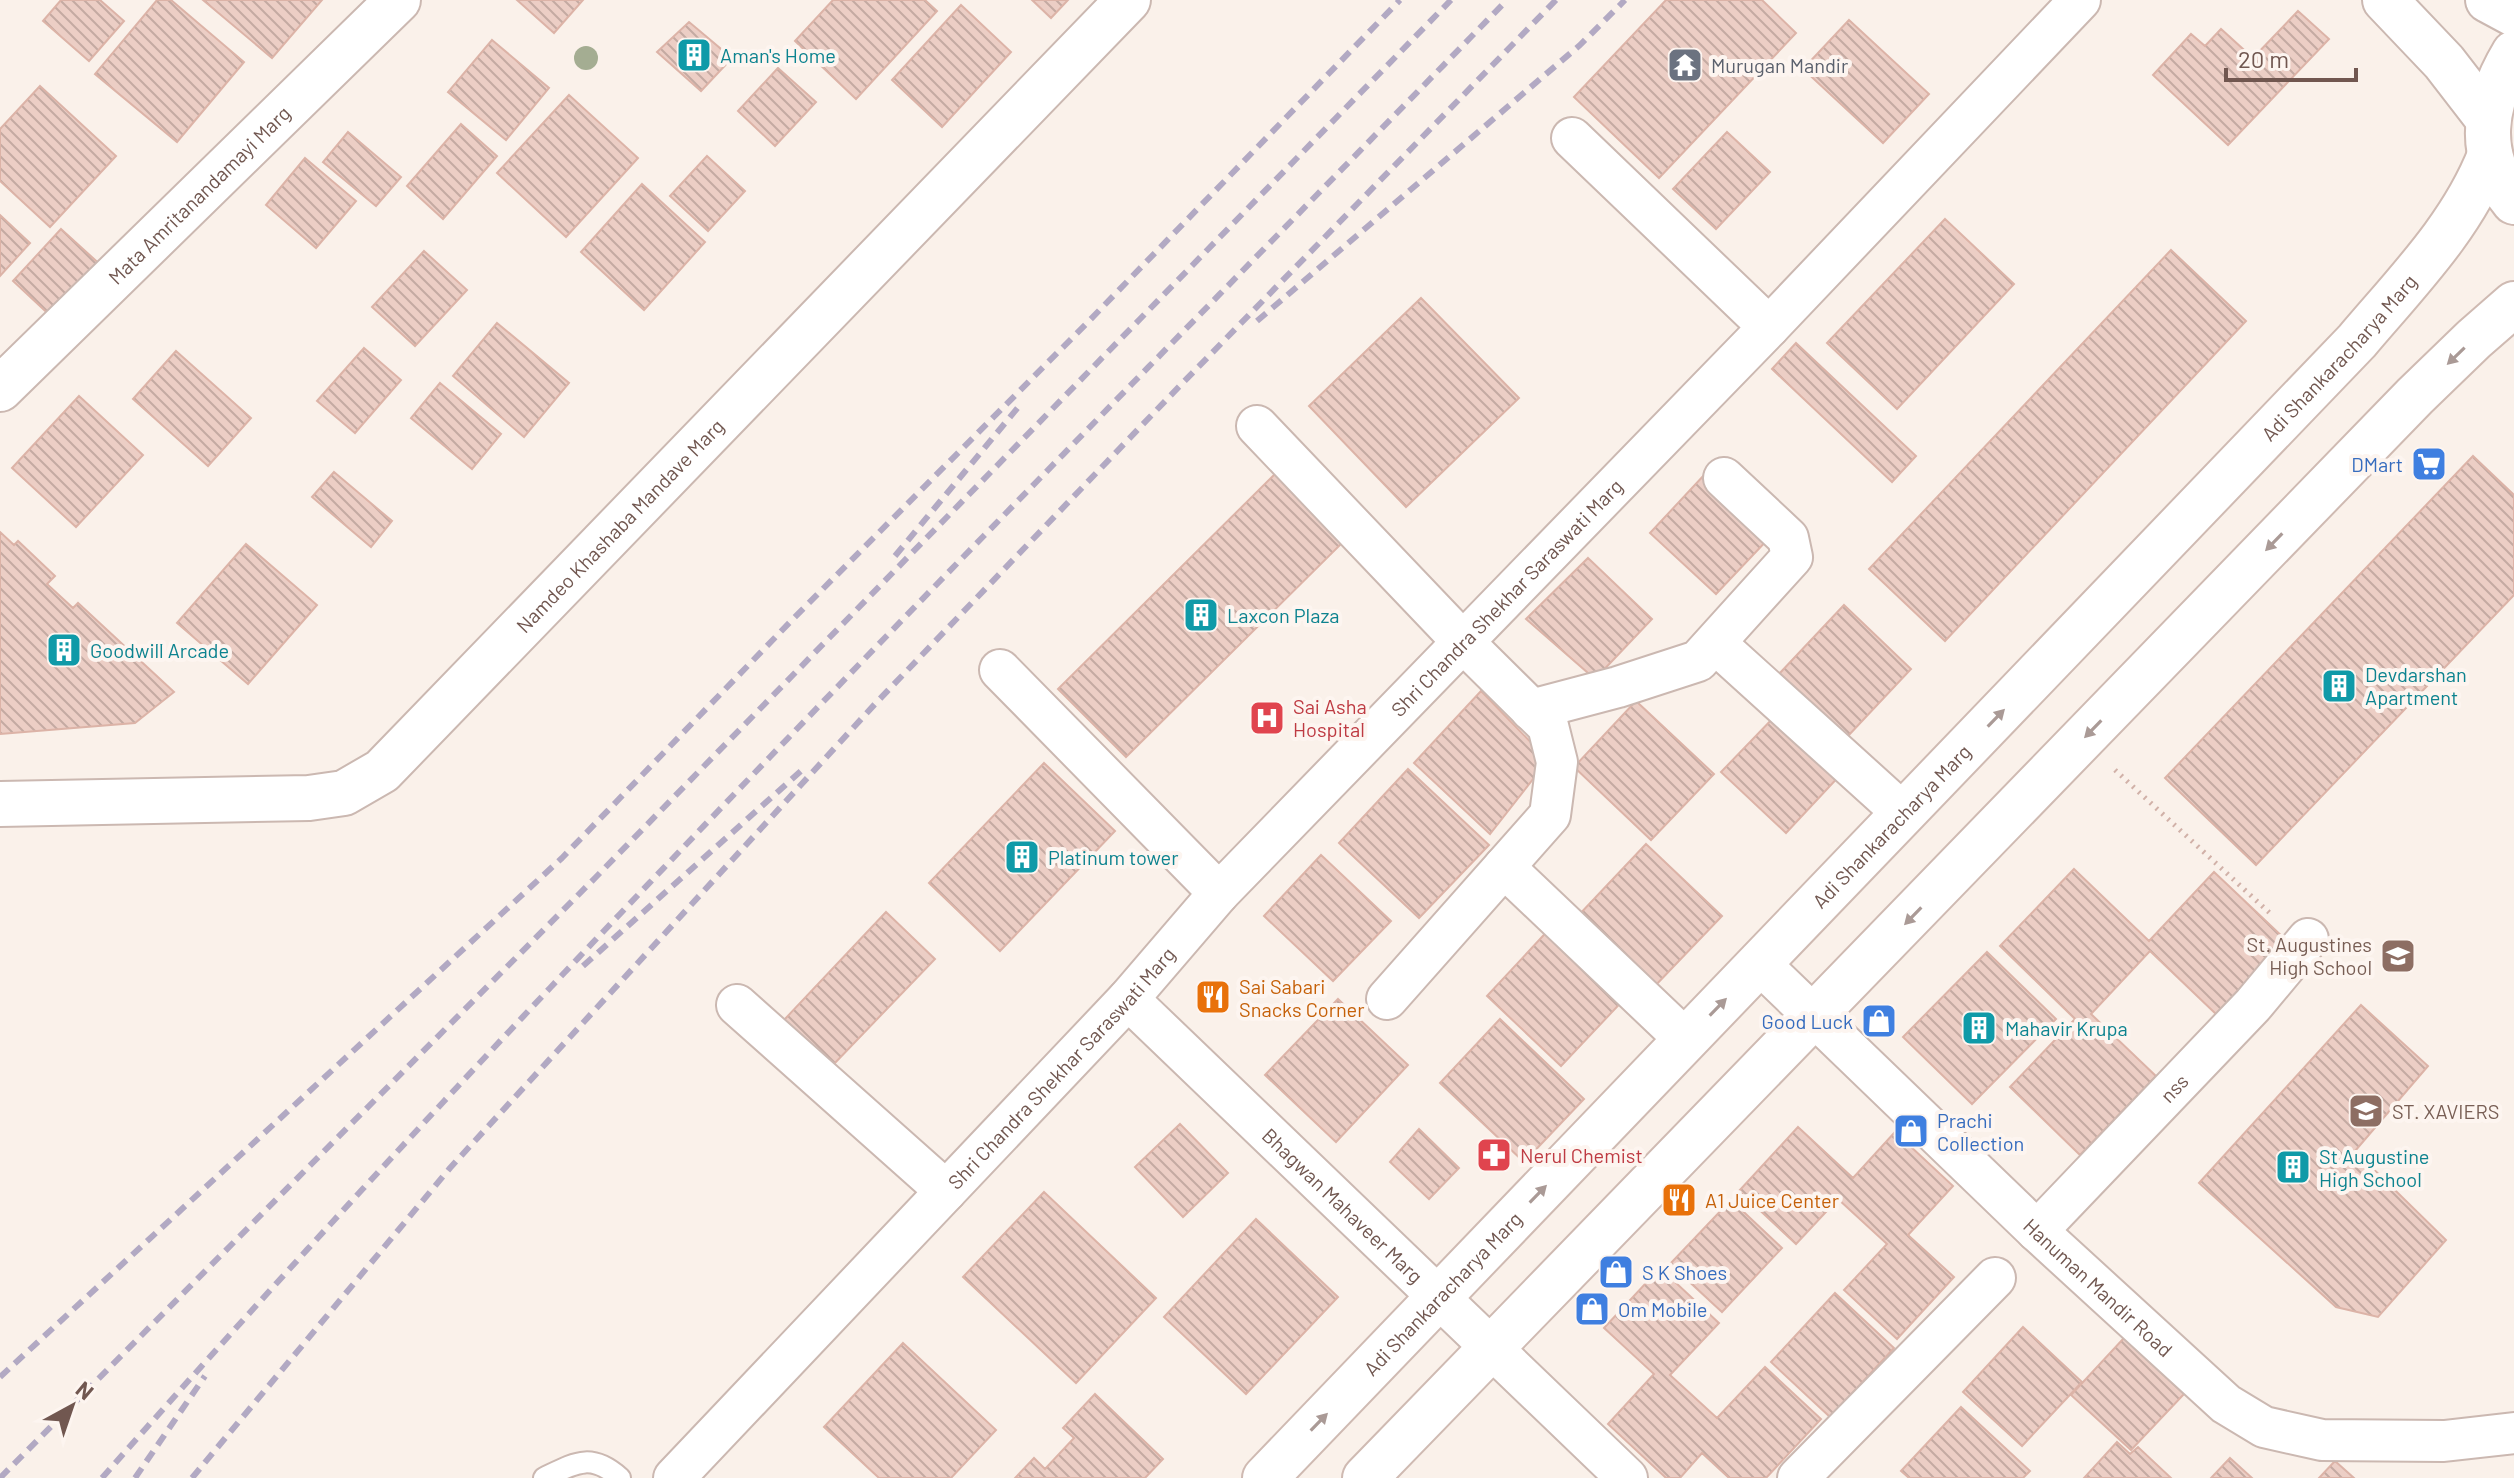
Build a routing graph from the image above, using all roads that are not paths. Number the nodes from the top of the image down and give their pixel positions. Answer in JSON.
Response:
{"nodes":[{"id":1,"x":398,"y":0,"type":"edge"},
{"id":2,"x":1128,"y":0,"type":"edge"},
{"id":3,"x":2080,"y":0,"type":"edge"},
{"id":4,"x":2385,"y":0,"type":"edge"},
{"id":5,"x":2488,"y":0,"type":"edge"},
{"id":6,"x":2514,"y":14,"type":"edge"},
{"id":7,"x":2514,"y":53,"type":"edge"},
{"id":8,"x":2489,"y":137,"type":"junction"},
{"id":9,"x":1572,"y":138,"type":"dead end"},
{"id":10,"x":2514,"y":202,"type":"edge"},
{"id":11,"x":2514,"y":304,"type":"edge"},
{"id":12,"x":1769,"y":327,"type":"junction"},
{"id":13,"x":0,"y":389,"type":"edge"},
{"id":14,"x":1257,"y":426,"type":"dead end"},
{"id":15,"x":1724,"y":478,"type":"dead end"},
{"id":16,"x":1463,"y":642,"type":"junction"},
{"id":17,"x":1715,"y":643,"type":"junction"},
{"id":18,"x":1000,"y":670,"type":"dead end"},
{"id":19,"x":1531,"y":710,"type":"junction"},
{"id":20,"x":1009,"y":718,"type":"dead end"},
{"id":21,"x":0,"y":804,"type":"edge"},
{"id":22,"x":1904,"y":814,"type":"junction"},
{"id":23,"x":1504,"y":867,"type":"junction"},
{"id":24,"x":1214,"y":898,"type":"junction"},
{"id":25,"x":2306,"y":942,"type":"road end"},
{"id":26,"x":1760,"y":964,"type":"junction"},
{"id":27,"x":1128,"y":999,"type":"junction"},
{"id":28,"x":1387,"y":999,"type":"dead end"},
{"id":29,"x":737,"y":1005,"type":"dead end"},
{"id":30,"x":1816,"y":1016,"type":"junction"},
{"id":31,"x":1686,"y":1040,"type":"junction"},
{"id":32,"x":946,"y":1191,"type":"junction"},
{"id":33,"x":2037,"y":1231,"type":"junction"},
{"id":34,"x":1995,"y":1278,"type":"dead end"},
{"id":35,"x":1440,"y":1297,"type":"junction"},
{"id":36,"x":1491,"y":1347,"type":"junction"},
{"id":37,"x":2514,"y":1433,"type":"edge"},
{"id":38,"x":544,"y":1478,"type":"edge"},
{"id":39,"x":620,"y":1478,"type":"edge"},
{"id":40,"x":674,"y":1478,"type":"edge"},
{"id":41,"x":1265,"y":1478,"type":"edge"},
{"id":42,"x":1365,"y":1478,"type":"edge"},
{"id":43,"x":1627,"y":1478,"type":"edge"},
{"id":44,"x":1798,"y":1478,"type":"edge"}],
"edges":[{"from":1,"to":13,"type":"main road","name":"Mata Amritanandamayi Marg"},
{"from":2,"to":21,"type":"main road","name":"Namdeo Khashaba Mandave Marg"},
{"from":3,"to":12,"type":"street","name":"Shri Chandra Shekhar Saraswati Marg"},
{"from":4,"to":8,"type":"main road"},
{"from":5,"to":6,"type":"main road"},
{"from":7,"to":8,"type":"main road","name":"Adi Shankaracharya Marg"},
{"from":8,"to":10,"type":"main road"},
{"from":22,"to":8,"type":"main road","name":"Adi Shankaracharya Marg","one_way":true},
{"from":9,"to":12,"type":"street"},
{"from":11,"to":30,"type":"main road","one_way":true},
{"from":12,"to":16,"type":"street","name":"Shri Chandra Shekhar Saraswati Marg"},
{"from":14,"to":16,"type":"street"},
{"from":15,"to":17,"type":"street"},
{"from":16,"to":19,"type":"street"},
{"from":16,"to":24,"type":"street","name":"Shri Chandra Shekhar Saraswati Marg"},
{"from":17,"to":19,"type":"street"},
{"from":17,"to":22,"type":"street"},
{"from":18,"to":24,"type":"street"},
{"from":19,"to":23,"type":"street"},
{"from":20,"to":24,"type":"street"},
{"from":22,"to":26,"type":"main road","name":"Adi Shankaracharya Marg"},
{"from":23,"to":28,"type":"street"},
{"from":23,"to":31,"type":"street"},
{"from":24,"to":27,"type":"street","name":"Shri Chandra Shekhar Saraswati Marg"},
{"from":25,"to":33,"type":"street","name":"nss"},
{"from":26,"to":30,"type":"street","name":"Hanuman Mandir Road"},
{"from":31,"to":26,"type":"main road","name":"Adi Shankaracharya Marg","one_way":true},
{"from":27,"to":32,"type":"street","name":"Shri Chandra Shekhar Saraswati Marg"},
{"from":27,"to":35,"type":"street","name":"Bhagwan Mahaveer Marg"},
{"from":29,"to":32,"type":"street"},
{"from":30,"to":33,"type":"street","name":"Hanuman Mandir Road"},
{"from":30,"to":36,"type":"main road"},
{"from":35,"to":31,"type":"main road","name":"Adi Shankaracharya Marg","one_way":true},
{"from":32,"to":40,"type":"street","name":"Shri Chandra Shekhar Saraswati Marg"},
{"from":33,"to":37,"type":"street","name":"Hanuman Mandir Road"},
{"from":34,"to":44,"type":"street"},
{"from":35,"to":36,"type":"street","name":"Bhagwan Mahaveer Marg"},
{"from":41,"to":35,"type":"main road","name":"Adi Shankaracharya Marg","one_way":true},
{"from":36,"to":42,"type":"main road"},
{"from":36,"to":43,"type":"street","name":"Bhagwan Mahaveer Marg"},
{"from":38,"to":39,"type":"lane"}]}
